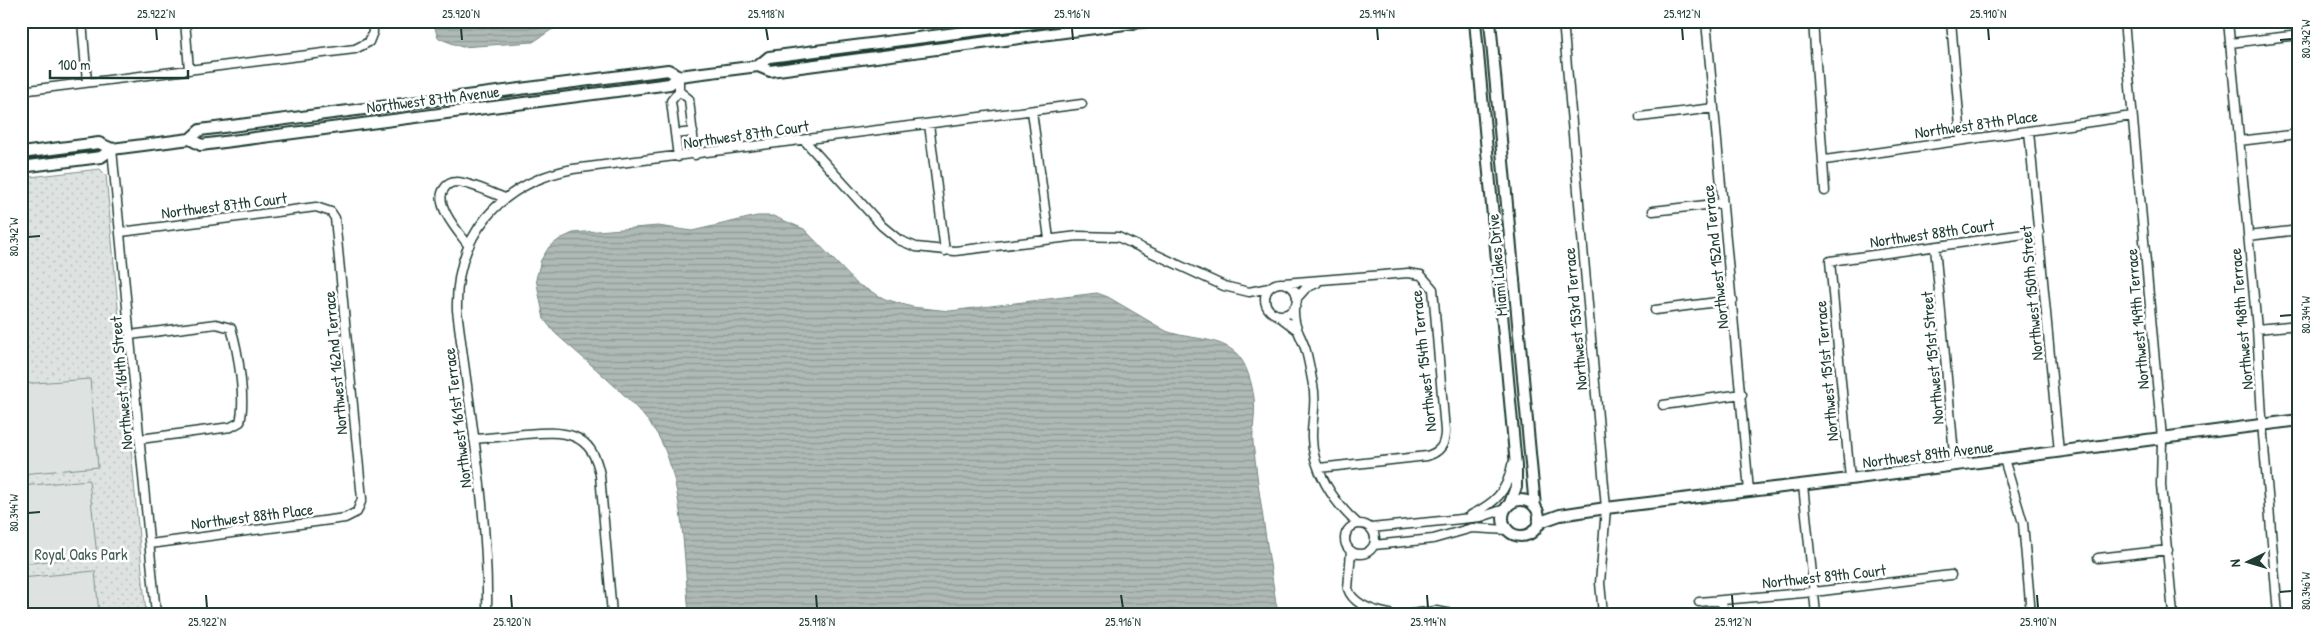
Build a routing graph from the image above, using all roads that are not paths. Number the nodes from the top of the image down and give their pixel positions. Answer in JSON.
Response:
{"nodes":[{"id":1,"x":82,"y":21,"type":"edge"},
{"id":2,"x":185,"y":21,"type":"edge"},
{"id":3,"x":372,"y":21,"type":"edge"},
{"id":4,"x":1050,"y":21,"type":"edge"},
{"id":5,"x":1148,"y":21,"type":"edge"},
{"id":6,"x":1475,"y":21,"type":"edge"},
{"id":7,"x":1490,"y":21,"type":"edge"},
{"id":8,"x":1563,"y":21,"type":"edge"},
{"id":9,"x":1706,"y":21,"type":"edge"},
{"id":10,"x":1813,"y":21,"type":"edge"},
{"id":11,"x":1951,"y":21,"type":"edge"},
{"id":12,"x":2124,"y":21,"type":"edge"},
{"id":13,"x":2228,"y":21,"type":"edge"},
{"id":14,"x":2299,"y":35,"type":"edge"},
{"id":15,"x":2230,"y":44,"type":"junction"},
{"id":16,"x":758,"y":66,"type":"junction"},
{"id":17,"x":189,"y":70,"type":"junction"},
{"id":18,"x":678,"y":76,"type":"junction"},
{"id":19,"x":87,"y":82,"type":"junction"},
{"id":20,"x":21,"y":91,"type":"edge"},
{"id":21,"x":679,"y":92,"type":"junction"},
{"id":22,"x":1082,"y":104,"type":"dead end"},
{"id":23,"x":1714,"y":108,"type":"junction"},
{"id":24,"x":1032,"y":110,"type":"junction"},
{"id":25,"x":2132,"y":116,"type":"junction"},
{"id":26,"x":1640,"y":117,"type":"dead end"},
{"id":27,"x":929,"y":124,"type":"junction"},
{"id":28,"x":2029,"y":131,"type":"junction"},
{"id":29,"x":692,"y":132,"type":"junction"},
{"id":30,"x":675,"y":134,"type":"junction"},
{"id":31,"x":2299,"y":134,"type":"edge"},
{"id":32,"x":190,"y":139,"type":"junction"},
{"id":33,"x":804,"y":140,"type":"junction"},
{"id":34,"x":1961,"y":140,"type":"junction"},
{"id":35,"x":2239,"y":141,"type":"junction"},
{"id":36,"x":112,"y":149,"type":"junction"},
{"id":37,"x":21,"y":153,"type":"edge"},
{"id":38,"x":695,"y":154,"type":"junction"},
{"id":39,"x":678,"y":157,"type":"junction"},
{"id":40,"x":1825,"y":160,"type":"junction"},
{"id":41,"x":21,"y":167,"type":"edge"},
{"id":42,"x":1825,"y":192,"type":"dead end"},
{"id":43,"x":505,"y":198,"type":"junction"},
{"id":44,"x":1723,"y":203,"type":"junction"},
{"id":45,"x":1653,"y":211,"type":"dead end"},
{"id":46,"x":331,"y":212,"type":"joint"},
{"id":47,"x":481,"y":224,"type":"joint"},
{"id":48,"x":2299,"y":230,"type":"edge"},
{"id":49,"x":121,"y":232,"type":"junction"},
{"id":50,"x":2039,"y":232,"type":"junction"},
{"id":51,"x":2248,"y":236,"type":"junction"},
{"id":52,"x":1049,"y":239,"type":"junction"},
{"id":53,"x":469,"y":246,"type":"junction"},
{"id":54,"x":1935,"y":248,"type":"junction"},
{"id":55,"x":945,"y":251,"type":"junction"},
{"id":56,"x":1830,"y":261,"type":"joint"},
{"id":57,"x":1321,"y":281,"type":"junction"},
{"id":58,"x":1284,"y":284,"type":"junction"},
{"id":59,"x":1269,"y":288,"type":"junction"},
{"id":60,"x":1249,"y":292,"type":"junction"},
{"id":61,"x":1297,"y":298,"type":"junction"},
{"id":62,"x":1733,"y":300,"type":"junction"},
{"id":63,"x":1266,"y":304,"type":"junction"},
{"id":64,"x":1294,"y":308,"type":"junction"},
{"id":65,"x":1655,"y":310,"type":"dead end"},
{"id":66,"x":1276,"y":314,"type":"junction"},
{"id":67,"x":2299,"y":325,"type":"edge"},
{"id":68,"x":1296,"y":329,"type":"junction"},
{"id":69,"x":2257,"y":330,"type":"junction"},
{"id":70,"x":130,"y":335,"type":"junction"},
{"id":71,"x":1742,"y":394,"type":"junction"},
{"id":72,"x":1663,"y":405,"type":"dead end"},
{"id":73,"x":2299,"y":420,"type":"edge"},
{"id":74,"x":2262,"y":424,"type":"junction"},
{"id":75,"x":2162,"y":438,"type":"junction"},
{"id":76,"x":140,"y":439,"type":"junction"},
{"id":77,"x":474,"y":439,"type":"junction"},
{"id":78,"x":2059,"y":452,"type":"junction"},
{"id":79,"x":1514,"y":459,"type":"junction"},
{"id":80,"x":2004,"y":459,"type":"junction"},
{"id":81,"x":1956,"y":466,"type":"junction"},
{"id":82,"x":1319,"y":468,"type":"junction"},
{"id":83,"x":1850,"y":479,"type":"junction"},
{"id":84,"x":1803,"y":485,"type":"junction"},
{"id":85,"x":1749,"y":491,"type":"junction"},
{"id":86,"x":1508,"y":506,"type":"junction"},
{"id":87,"x":1606,"y":508,"type":"junction"},
{"id":88,"x":1536,"y":509,"type":"junction"},
{"id":89,"x":1342,"y":510,"type":"junction"},
{"id":90,"x":357,"y":512,"type":"joint"},
{"id":91,"x":1560,"y":515,"type":"junction"},
{"id":92,"x":1470,"y":516,"type":"junction"},
{"id":93,"x":1358,"y":524,"type":"junction"},
{"id":94,"x":1537,"y":526,"type":"junction"},
{"id":95,"x":1371,"y":528,"type":"junction"},
{"id":96,"x":1348,"y":530,"type":"junction"},
{"id":97,"x":1508,"y":530,"type":"junction"},
{"id":98,"x":150,"y":544,"type":"junction"},
{"id":99,"x":1374,"y":545,"type":"junction"},
{"id":100,"x":2168,"y":550,"type":"junction"},
{"id":101,"x":1351,"y":551,"type":"junction"},
{"id":102,"x":1364,"y":554,"type":"junction"},
{"id":103,"x":2098,"y":558,"type":"dead end"},
{"id":104,"x":1351,"y":570,"type":"junction"},
{"id":105,"x":1951,"y":575,"type":"dead end"},
{"id":106,"x":1814,"y":592,"type":"junction"},
{"id":107,"x":1722,"y":600,"type":"junction"},
{"id":108,"x":1699,"y":602,"type":"dead end"},
{"id":109,"x":156,"y":614,"type":"edge"},
{"id":110,"x":487,"y":614,"type":"edge"},
{"id":111,"x":612,"y":614,"type":"edge"},
{"id":112,"x":1389,"y":614,"type":"edge"},
{"id":113,"x":1412,"y":614,"type":"edge"},
{"id":114,"x":1453,"y":614,"type":"edge"},
{"id":115,"x":1603,"y":614,"type":"edge"},
{"id":116,"x":1723,"y":614,"type":"edge"},
{"id":117,"x":1816,"y":614,"type":"edge"},
{"id":118,"x":2031,"y":614,"type":"edge"},
{"id":119,"x":2173,"y":614,"type":"edge"},
{"id":120,"x":2278,"y":614,"type":"edge"}],
"edges":[{"from":1,"to":19,"type":"street"},
{"from":2,"to":17,"type":"street"},
{"from":3,"to":17,"type":"street"},
{"from":4,"to":16,"type":"street","name":"Northwest 87th Avenue"},
{"from":5,"to":16,"type":"street","name":"Northwest 87th Avenue"},
{"from":6,"to":79,"type":"street","name":"Miami Lakes Drive"},
{"from":7,"to":88,"type":"street","name":"Miami Lakes Drive"},
{"from":8,"to":87,"type":"street","name":"Northwest 153rd Terrace"},
{"from":9,"to":23,"type":"street","name":"Northwest 152nd Terrace"},
{"from":10,"to":40,"type":"street"},
{"from":11,"to":34,"type":"street"},
{"from":12,"to":25,"type":"street","name":"Northwest 149th Terrace"},
{"from":13,"to":15,"type":"street","name":"Northwest 148th Terrace"},
{"from":14,"to":15,"type":"street"},
{"from":15,"to":35,"type":"street","name":"Northwest 148th Terrace"},
{"from":16,"to":18,"type":"street","name":"Northwest 87th Avenue"},
{"from":17,"to":19,"type":"street"},
{"from":18,"to":21,"type":"street"},
{"from":18,"to":32,"type":"street","name":"Northwest 87th Avenue"},
{"from":18,"to":32,"type":"street","name":"Northwest 87th Avenue"},
{"from":19,"to":20,"type":"street"},
{"from":21,"to":29,"type":"street"},
{"from":21,"to":30,"type":"street"},
{"from":22,"to":24,"type":"street","name":"Northwest 87th Court"},
{"from":23,"to":26,"type":"street"},
{"from":23,"to":44,"type":"street","name":"Northwest 152nd Terrace"},
{"from":24,"to":27,"type":"street","name":"Northwest 87th Court"},
{"from":24,"to":52,"type":"street"},
{"from":25,"to":28,"type":"street","name":"Northwest 87th Place"},
{"from":25,"to":75,"type":"street","name":"Northwest 149th Terrace"},
{"from":27,"to":33,"type":"street","name":"Northwest 87th Court"},
{"from":27,"to":55,"type":"street"},
{"from":28,"to":34,"type":"street","name":"Northwest 87th Place"},
{"from":28,"to":50,"type":"street","name":"Northwest 150th Street"},
{"from":29,"to":30,"type":"street"},
{"from":29,"to":38,"type":"street"},
{"from":30,"to":39,"type":"street"},
{"from":31,"to":35,"type":"street"},
{"from":32,"to":36,"type":"street","name":"Northwest 87th Avenue"},
{"from":33,"to":38,"type":"street","name":"Northwest 87th Court"},
{"from":33,"to":55,"type":"street"},
{"from":34,"to":40,"type":"street","name":"Northwest 87th Place"},
{"from":35,"to":51,"type":"street","name":"Northwest 148th Terrace"},
{"from":36,"to":37,"type":"street","name":"Northwest 87th Avenue"},
{"from":36,"to":41,"type":"street","name":"Northwest 87th Avenue"},
{"from":36,"to":49,"type":"street","name":"Northwest 164th Street"},
{"from":38,"to":39,"type":"street","name":"Northwest 87th Court"},
{"from":39,"to":43,"type":"street","name":"Northwest 87th Court"},
{"from":40,"to":42,"type":"street"},
{"from":43,"to":47,"type":"street","name":"Northwest 87th Court"},
{"from":43,"to":53,"type":"street"},
{"from":44,"to":45,"type":"street"},
{"from":44,"to":62,"type":"street","name":"Northwest 152nd Terrace"},
{"from":46,"to":49,"type":"street","name":"Northwest 87th Court"},
{"from":46,"to":90,"type":"street","name":"Northwest 162nd Terrace"},
{"from":47,"to":53,"type":"street","name":"Northwest 161st Terrace"},
{"from":48,"to":51,"type":"street"},
{"from":49,"to":70,"type":"street","name":"Northwest 164th Street"},
{"from":50,"to":54,"type":"street","name":"Northwest 88th Court"},
{"from":50,"to":78,"type":"street","name":"Northwest 150th Street"},
{"from":51,"to":69,"type":"street","name":"Northwest 148th Terrace"},
{"from":52,"to":55,"type":"street"},
{"from":52,"to":60,"type":"street"},
{"from":53,"to":77,"type":"street","name":"Northwest 161st Terrace"},
{"from":54,"to":56,"type":"street","name":"Northwest 88th Court"},
{"from":54,"to":81,"type":"street","name":"Northwest 151st Street"},
{"from":56,"to":83,"type":"street","name":"Northwest 151st Terrace"},
{"from":57,"to":58,"type":"street"},
{"from":57,"to":61,"type":"street"},
{"from":57,"to":82,"type":"street","name":"Northwest 154th Terrace"},
{"from":58,"to":59,"type":"street"},
{"from":58,"to":61,"type":"street"},
{"from":59,"to":60,"type":"street"},
{"from":59,"to":63,"type":"street"},
{"from":60,"to":63,"type":"street"},
{"from":61,"to":64,"type":"street"},
{"from":62,"to":65,"type":"street"},
{"from":62,"to":71,"type":"street","name":"Northwest 152nd Terrace"},
{"from":63,"to":66,"type":"street"},
{"from":64,"to":66,"type":"street"},
{"from":64,"to":68,"type":"street"},
{"from":66,"to":68,"type":"street"},
{"from":67,"to":69,"type":"street"},
{"from":68,"to":82,"type":"street"},
{"from":69,"to":74,"type":"street","name":"Northwest 148th Terrace"},
{"from":70,"to":76,"type":"street","name":"Northwest 164th Street"},
{"from":70,"to":76,"type":"street"},
{"from":71,"to":72,"type":"street"},
{"from":71,"to":85,"type":"street","name":"Northwest 152nd Terrace"},
{"from":73,"to":74,"type":"street","name":"Northwest 89th Avenue"},
{"from":74,"to":75,"type":"street","name":"Northwest 89th Avenue"},
{"from":74,"to":120,"type":"street","name":"Northwest 148th Terrace"},
{"from":75,"to":78,"type":"street","name":"Northwest 89th Avenue"},
{"from":75,"to":100,"type":"street","name":"Northwest 149th Terrace"},
{"from":76,"to":98,"type":"street","name":"Northwest 164th Street"},
{"from":77,"to":110,"type":"street","name":"Northwest 161st Terrace"},
{"from":77,"to":111,"type":"street"},
{"from":78,"to":80,"type":"street","name":"Northwest 89th Avenue"},
{"from":79,"to":86,"type":"street","name":"Miami Lakes Drive"},
{"from":79,"to":92,"type":"street"},
{"from":80,"to":81,"type":"street","name":"Northwest 89th Avenue"},
{"from":80,"to":118,"type":"street"},
{"from":81,"to":83,"type":"street","name":"Northwest 89th Avenue"},
{"from":82,"to":89,"type":"street"},
{"from":83,"to":84,"type":"street","name":"Northwest 89th Avenue"},
{"from":84,"to":85,"type":"street","name":"Northwest 89th Avenue"},
{"from":84,"to":106,"type":"street"},
{"from":85,"to":87,"type":"street","name":"Northwest 89th Avenue"},
{"from":86,"to":88,"type":"street"},
{"from":86,"to":92,"type":"street"},
{"from":86,"to":97,"type":"street"},
{"from":87,"to":91,"type":"street","name":"Northwest 89th Avenue"},
{"from":87,"to":115,"type":"street","name":"Northwest 153rd Terrace"},
{"from":88,"to":91,"type":"street","name":"Northwest 89th Avenue"},
{"from":88,"to":94,"type":"street"},
{"from":89,"to":93,"type":"street"},
{"from":89,"to":96,"type":"street"},
{"from":90,"to":98,"type":"street","name":"Northwest 88th Place"},
{"from":91,"to":94,"type":"street","name":"Northwest 89th Avenue"},
{"from":92,"to":95,"type":"street"},
{"from":93,"to":95,"type":"street"},
{"from":93,"to":96,"type":"street"},
{"from":94,"to":97,"type":"street"},
{"from":95,"to":99,"type":"street"},
{"from":96,"to":101,"type":"street"},
{"from":97,"to":99,"type":"street"},
{"from":98,"to":109,"type":"street","name":"Northwest 164th Street"},
{"from":99,"to":102,"type":"street"},
{"from":100,"to":103,"type":"street"},
{"from":100,"to":119,"type":"street","name":"Northwest 149th Terrace"},
{"from":101,"to":102,"type":"street"},
{"from":101,"to":104,"type":"street"},
{"from":102,"to":104,"type":"street"},
{"from":104,"to":112,"type":"street"},
{"from":105,"to":106,"type":"street","name":"Northwest 89th Court"},
{"from":106,"to":107,"type":"street","name":"Northwest 89th Court"},
{"from":106,"to":117,"type":"street"},
{"from":107,"to":108,"type":"street","name":"Northwest 89th Court"},
{"from":107,"to":116,"type":"street"},
{"from":113,"to":114,"type":"street"}]}
